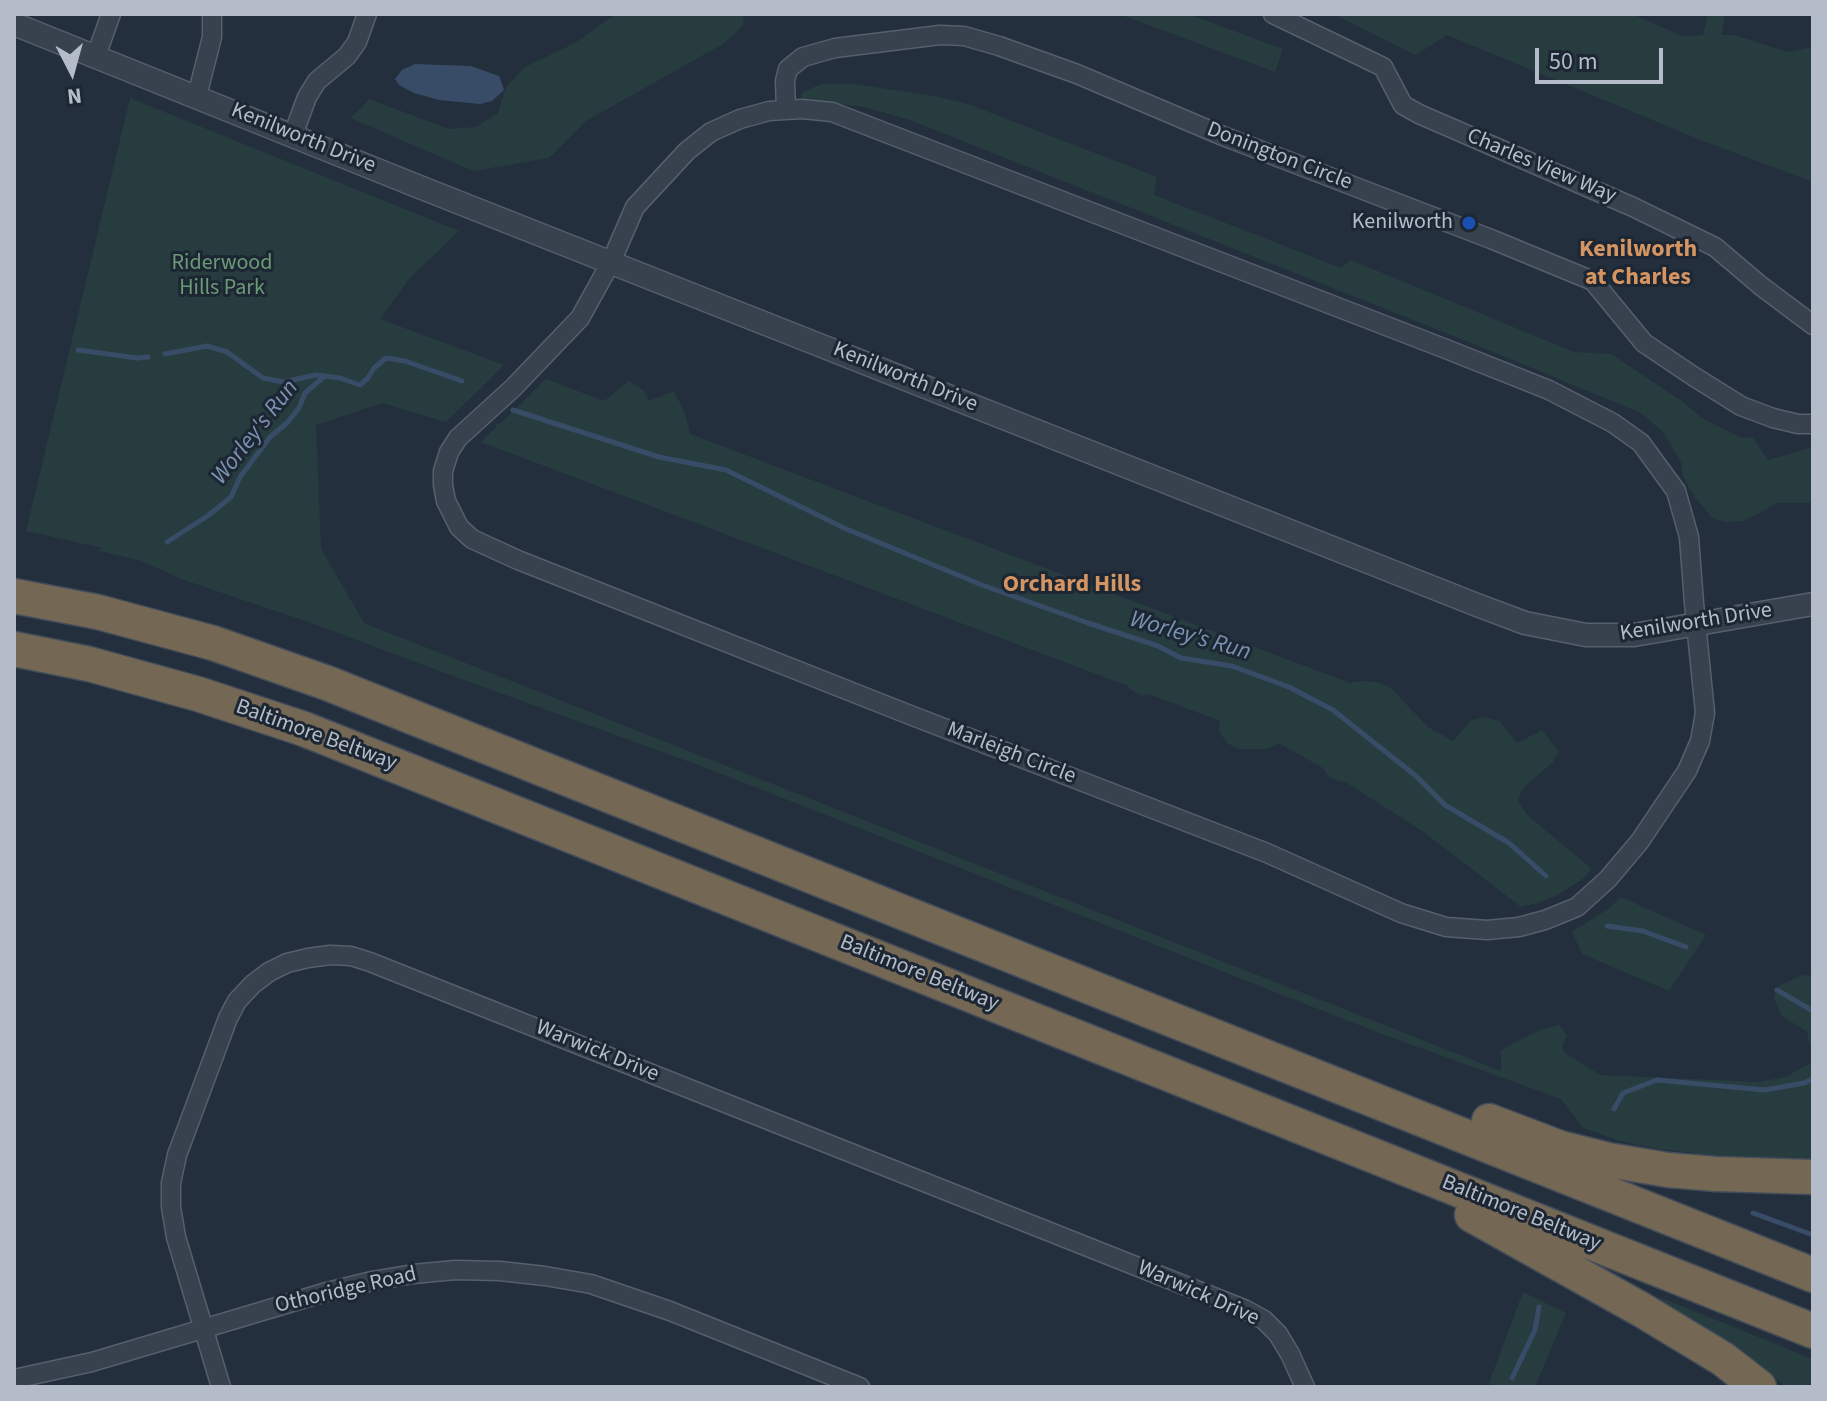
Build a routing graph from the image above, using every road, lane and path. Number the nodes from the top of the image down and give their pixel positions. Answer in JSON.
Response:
{"nodes":[{"id":1,"x":111,"y":14,"type":"edge"},
{"id":2,"x":212,"y":14,"type":"edge"},
{"id":3,"x":367,"y":14,"type":"edge"},
{"id":4,"x":1273,"y":14,"type":"edge"},
{"id":5,"x":14,"y":24,"type":"edge"},
{"id":6,"x":96,"y":56,"type":"junction"},
{"id":7,"x":197,"y":96,"type":"junction"},
{"id":8,"x":786,"y":110,"type":"junction"},
{"id":9,"x":293,"y":135,"type":"junction"},
{"id":10,"x":611,"y":262,"type":"junction"},
{"id":11,"x":1813,"y":325,"type":"edge"},
{"id":12,"x":1813,"y":424,"type":"edge"},
{"id":13,"x":14,"y":596,"type":"edge"},
{"id":14,"x":1813,"y":604,"type":"edge"},
{"id":15,"x":1696,"y":625,"type":"junction"},
{"id":16,"x":14,"y":649,"type":"edge"},
{"id":17,"x":891,"y":907,"type":"junction"},
{"id":18,"x":1339,"y":1142,"type":"junction"},
{"id":19,"x":1813,"y":1177,"type":"edge"},
{"id":20,"x":1813,"y":1275,"type":"edge"},
{"id":21,"x":204,"y":1329,"type":"junction"},
{"id":22,"x":1813,"y":1331,"type":"edge"},
{"id":23,"x":14,"y":1379,"type":"edge"},
{"id":24,"x":221,"y":1387,"type":"edge"},
{"id":25,"x":860,"y":1387,"type":"edge"},
{"id":26,"x":1305,"y":1387,"type":"edge"},
{"id":27,"x":1759,"y":1387,"type":"edge"}],
"edges":[{"from":1,"to":6,"type":"street"},
{"from":2,"to":7,"type":"street"},
{"from":3,"to":9,"type":"street"},
{"from":4,"to":11,"type":"street","name":"Charles View Way"},
{"from":5,"to":6,"type":"street","name":"Kenilworth Drive"},
{"from":6,"to":7,"type":"street","name":"Kenilworth Drive"},
{"from":7,"to":9,"type":"street","name":"Kenilworth Drive"},
{"from":8,"to":10,"type":"street"},
{"from":8,"to":12,"type":"street","name":"Donington Circle"},
{"from":8,"to":15,"type":"street"},
{"from":9,"to":10,"type":"street","name":"Kenilworth Drive"},
{"from":10,"to":15,"type":"street","name":"Kenilworth Drive"},
{"from":10,"to":15,"type":"street","name":"Marleigh Circle"},
{"from":13,"to":17,"type":"highway"},
{"from":14,"to":15,"type":"street","name":"Kenilworth Drive"},
{"from":16,"to":18,"type":"highway","name":"Baltimore Beltway"},
{"from":17,"to":19,"type":"highway"},
{"from":17,"to":20,"type":"highway"},
{"from":18,"to":22,"type":"highway","name":"Baltimore Beltway"},
{"from":18,"to":27,"type":"highway"},
{"from":21,"to":23,"type":"street","name":"Othoridge Road"},
{"from":21,"to":24,"type":"street","name":"Warwick Drive"},
{"from":21,"to":25,"type":"street","name":"Othoridge Road"},
{"from":21,"to":26,"type":"street","name":"Warwick Drive"}]}
